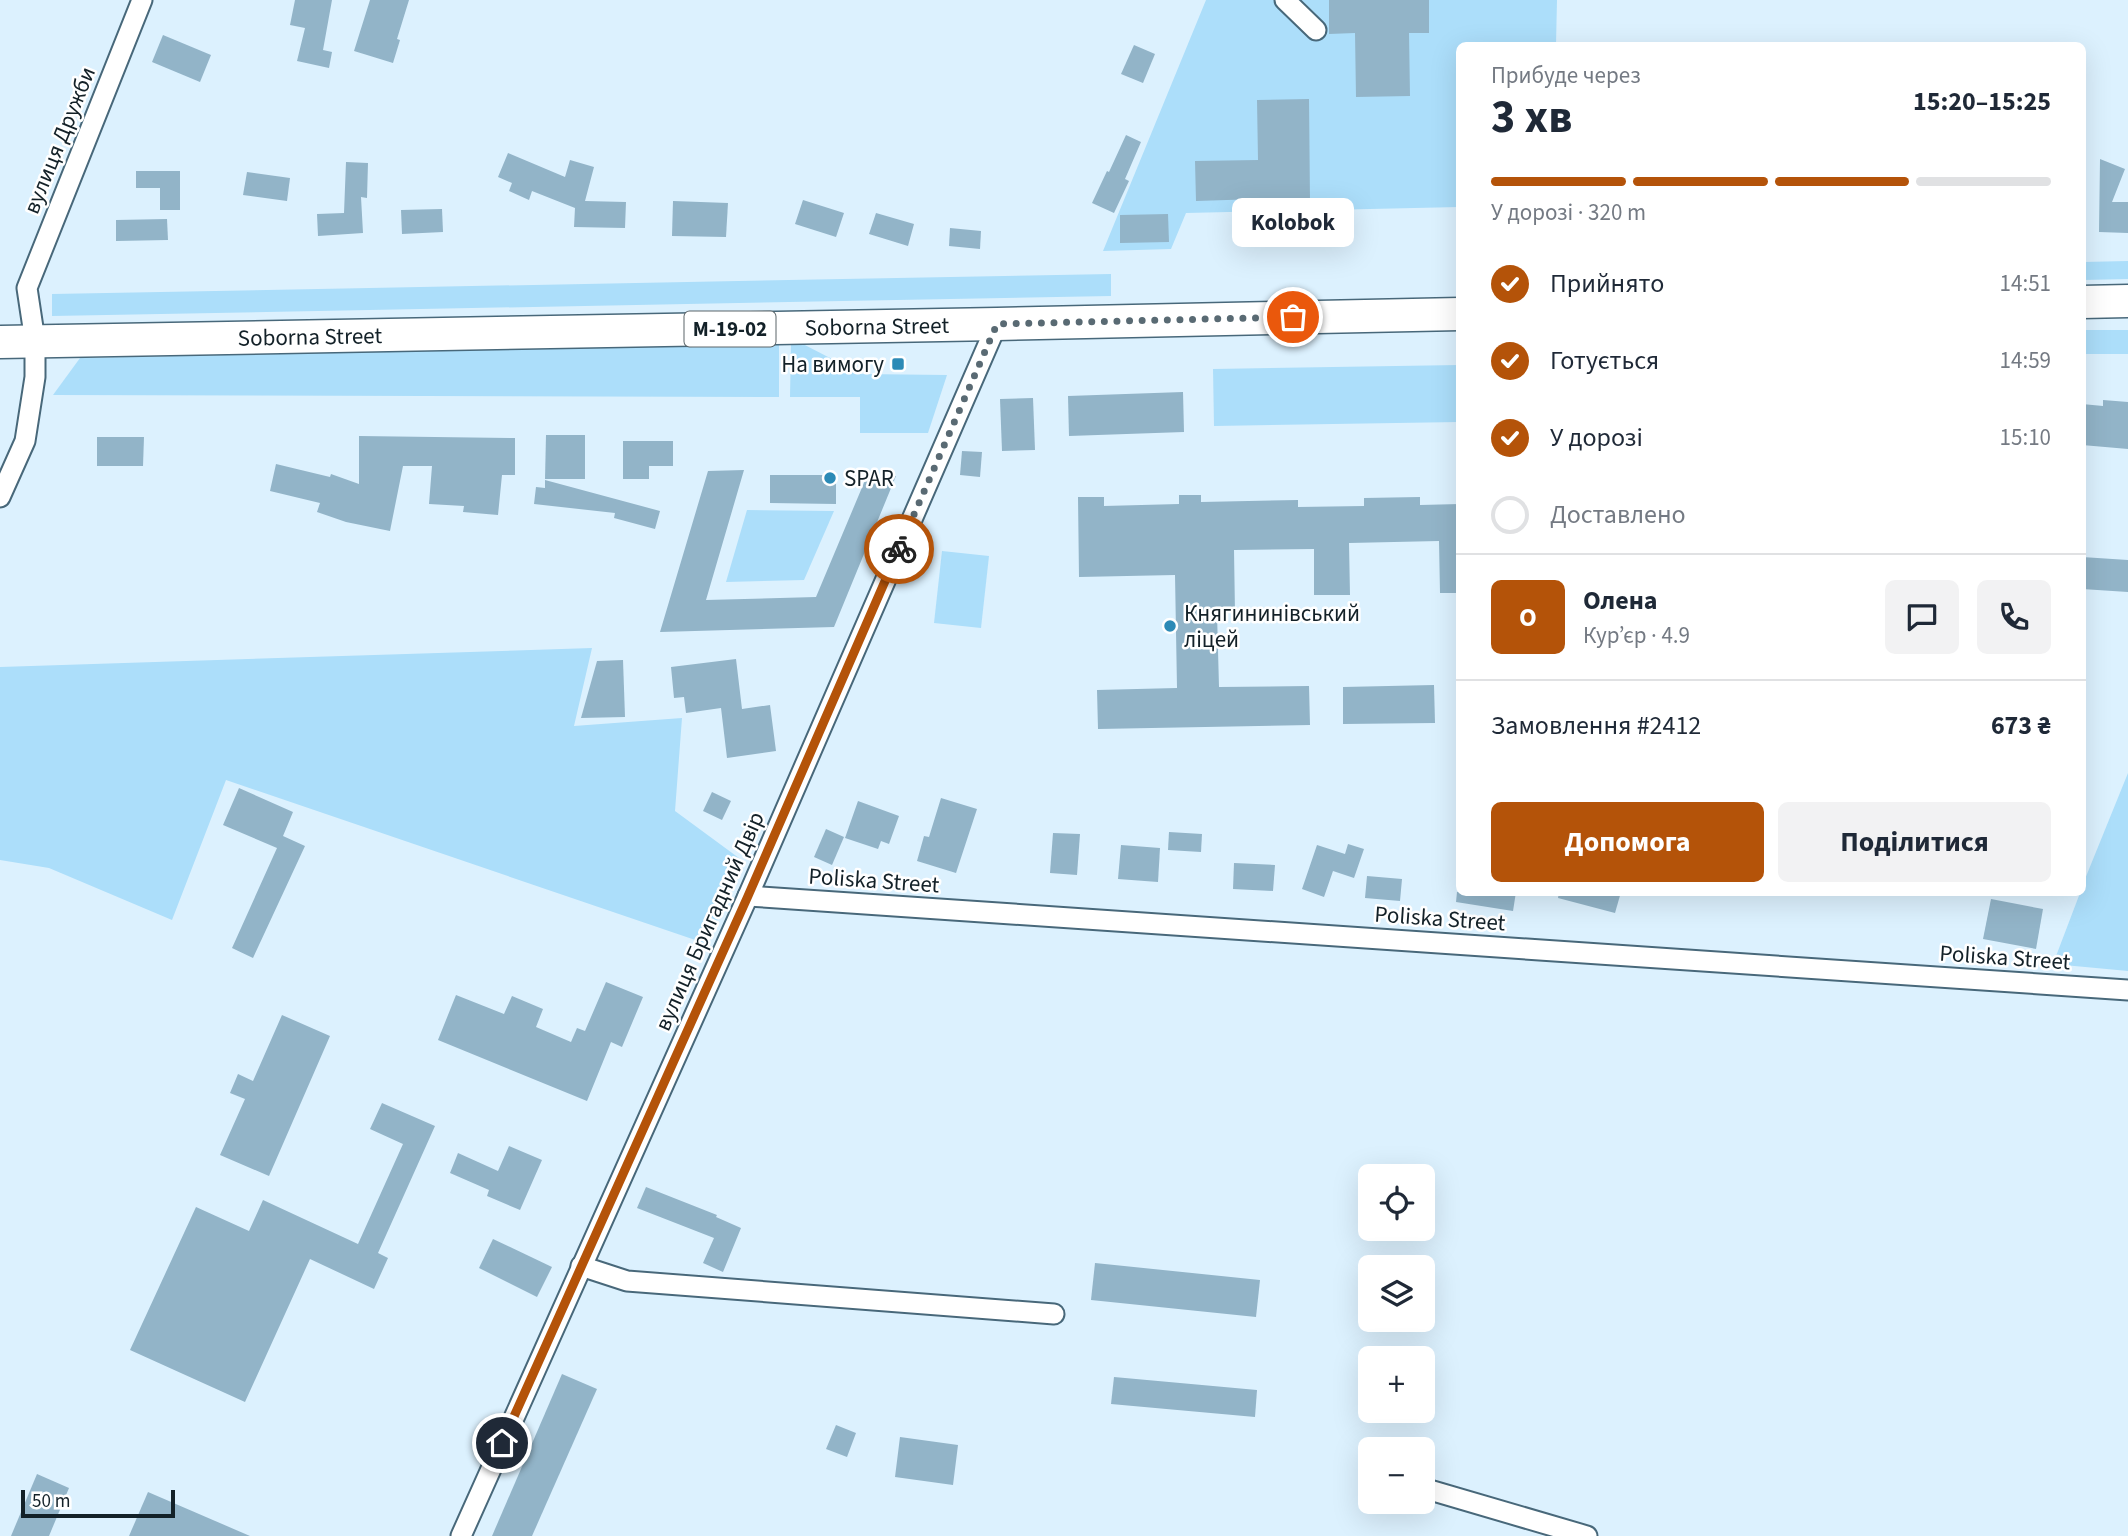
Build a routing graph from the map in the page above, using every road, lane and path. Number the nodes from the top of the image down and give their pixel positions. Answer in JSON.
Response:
{"nodes":[{"id":1,"x":142,"y":0,"type":"edge"},
{"id":2,"x":1285,"y":0,"type":"edge"},
{"id":3,"x":1316,"y":30,"type":"dead end"},
{"id":4,"x":2086,"y":302,"type":"edge"},
{"id":5,"x":2128,"y":302,"type":"edge"},
{"id":6,"x":1456,"y":314,"type":"edge"},
{"id":7,"x":997,"y":324,"type":"junction"},
{"id":8,"x":35,"y":341,"type":"junction"},
{"id":9,"x":0,"y":342,"type":"edge"},
{"id":10,"x":0,"y":497,"type":"edge"},
{"id":11,"x":748,"y":896,"type":"junction"},
{"id":12,"x":2128,"y":990,"type":"edge"},
{"id":13,"x":581,"y":1266,"type":"junction"},
{"id":14,"x":1054,"y":1314,"type":"dead end"},
{"id":15,"x":1435,"y":1492,"type":"edge"},
{"id":16,"x":461,"y":1536,"type":"edge"},
{"id":17,"x":1587,"y":1536,"type":"edge"}],
"edges":[{"from":1,"to":8,"type":"street","name":"вулиця Дружби"},
{"from":2,"to":3,"type":"street"},
{"from":4,"to":5,"type":"main road"},
{"from":6,"to":7,"type":"main road","name":"Soborna Street","number":"М-19-02"},
{"from":7,"to":8,"type":"main road","name":"Soborna Street","number":"М-19-02"},
{"from":7,"to":11,"type":"street","name":"вулиця Бригадний Двір"},
{"from":8,"to":9,"type":"main road","name":"Soborna Street","number":"М-19-02"},
{"from":8,"to":10,"type":"street","name":"вулиця Дружби"},
{"from":11,"to":12,"type":"street","name":"Poliska Street"},
{"from":11,"to":13,"type":"street","name":"вулиця Бригадний Двір"},
{"from":13,"to":14,"type":"street"},
{"from":13,"to":16,"type":"street","name":"вулиця Бригадний Двір"},
{"from":15,"to":17,"type":"street"}]}
